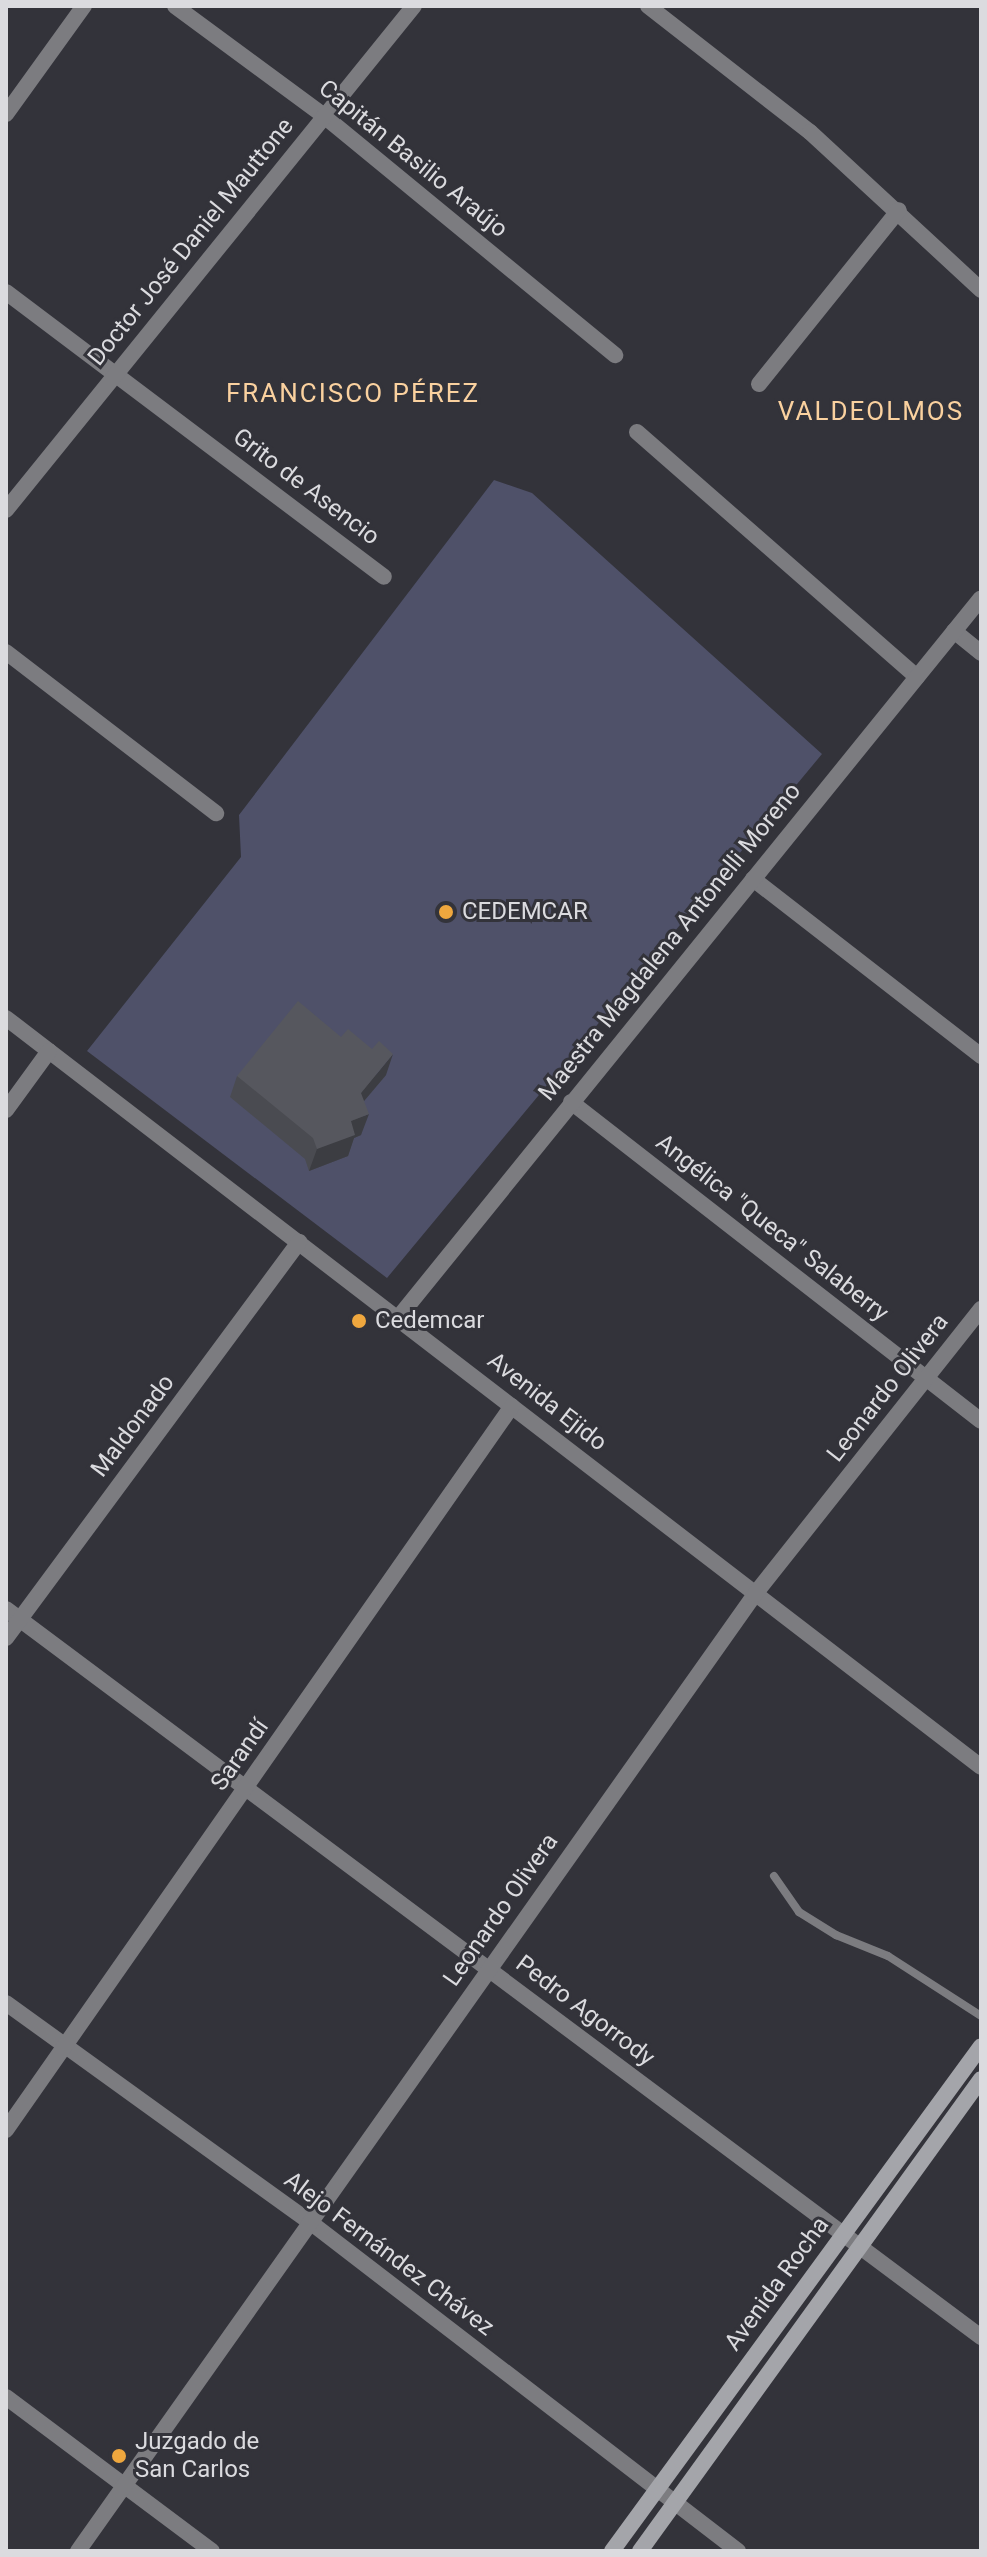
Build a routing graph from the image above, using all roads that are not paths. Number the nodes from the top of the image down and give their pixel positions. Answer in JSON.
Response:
{"nodes":[{"id":1,"x":84,"y":6,"type":"edge"},
{"id":2,"x":175,"y":6,"type":"edge"},
{"id":3,"x":414,"y":6,"type":"edge"},
{"id":4,"x":648,"y":6,"type":"edge"},
{"id":5,"x":6,"y":114,"type":"edge"},
{"id":6,"x":324,"y":116,"type":"junction"},
{"id":7,"x":899,"y":210,"type":"junction"},
{"id":8,"x":981,"y":290,"type":"edge"},
{"id":9,"x":6,"y":292,"type":"edge"},
{"id":10,"x":615,"y":355,"type":"dead end"},
{"id":11,"x":116,"y":372,"type":"junction"},
{"id":12,"x":759,"y":384,"type":"dead end"},
{"id":13,"x":637,"y":432,"type":"dead end"},
{"id":14,"x":6,"y":510,"type":"edge"},
{"id":15,"x":384,"y":577,"type":"dead end"},
{"id":16,"x":981,"y":598,"type":"edge"},
{"id":17,"x":954,"y":631,"type":"junction"},
{"id":18,"x":6,"y":652,"type":"edge"},
{"id":19,"x":981,"y":653,"type":"edge"},
{"id":20,"x":917,"y":677,"type":"junction"},
{"id":21,"x":216,"y":813,"type":"dead end"},
{"id":22,"x":753,"y":879,"type":"junction"},
{"id":23,"x":6,"y":1018,"type":"edge"},
{"id":24,"x":49,"y":1051,"type":"junction"},
{"id":25,"x":981,"y":1056,"type":"edge"},
{"id":26,"x":571,"y":1102,"type":"junction"},
{"id":27,"x":6,"y":1110,"type":"edge"},
{"id":28,"x":299,"y":1242,"type":"junction"},
{"id":29,"x":981,"y":1309,"type":"edge"},
{"id":30,"x":398,"y":1318,"type":"junction"},
{"id":31,"x":926,"y":1378,"type":"junction"},
{"id":32,"x":512,"y":1406,"type":"junction"},
{"id":33,"x":981,"y":1421,"type":"edge"},
{"id":34,"x":755,"y":1594,"type":"junction"},
{"id":35,"x":13,"y":1614,"type":"edge"},
{"id":36,"x":6,"y":1638,"type":"edge"},
{"id":37,"x":981,"y":1767,"type":"edge"},
{"id":38,"x":246,"y":1788,"type":"junction"},
{"id":39,"x":774,"y":1876,"type":"dead end"},
{"id":40,"x":488,"y":1969,"type":"junction"},
{"id":41,"x":6,"y":2003,"type":"edge"},
{"id":42,"x":981,"y":2016,"type":"edge"},
{"id":43,"x":66,"y":2046,"type":"junction"},
{"id":44,"x":981,"y":2046,"type":"edge"},
{"id":45,"x":981,"y":2079,"type":"edge"},
{"id":46,"x":6,"y":2130,"type":"edge"},
{"id":47,"x":310,"y":2222,"type":"junction"},
{"id":48,"x":844,"y":2233,"type":"junction"},
{"id":49,"x":859,"y":2244,"type":"junction"},
{"id":50,"x":981,"y":2337,"type":"edge"},
{"id":51,"x":6,"y":2397,"type":"edge"},
{"id":52,"x":125,"y":2485,"type":"junction"},
{"id":53,"x":657,"y":2489,"type":"junction"},
{"id":54,"x":675,"y":2503,"type":"junction"},
{"id":55,"x":78,"y":2551,"type":"edge"},
{"id":56,"x":212,"y":2551,"type":"edge"},
{"id":57,"x":612,"y":2551,"type":"edge"},
{"id":58,"x":640,"y":2551,"type":"edge"},
{"id":59,"x":738,"y":2551,"type":"edge"}],
"edges":[{"from":1,"to":5,"type":"street"},
{"from":2,"to":6,"type":"street","name":"Capitán Basilio Araújo"},
{"from":3,"to":6,"type":"street","name":"Doctor José Daniel Mauttone"},
{"from":4,"to":7,"type":"street"},
{"from":6,"to":10,"type":"street","name":"Capitán Basilio Araújo"},
{"from":6,"to":11,"type":"street","name":"Doctor José Daniel Mauttone"},
{"from":7,"to":8,"type":"street"},
{"from":7,"to":12,"type":"street"},
{"from":9,"to":11,"type":"street","name":"Grito de Asencio"},
{"from":11,"to":14,"type":"street","name":"Doctor José Daniel Mauttone"},
{"from":11,"to":15,"type":"street","name":"Grito de Asencio"},
{"from":13,"to":20,"type":"street"},
{"from":16,"to":17,"type":"street","name":"Maestra Magdalena Antonelli Moreno"},
{"from":17,"to":19,"type":"street"},
{"from":17,"to":20,"type":"street","name":"Maestra Magdalena Antonelli Moreno"},
{"from":18,"to":21,"type":"street"},
{"from":20,"to":22,"type":"street","name":"Maestra Magdalena Antonelli Moreno"},
{"from":22,"to":25,"type":"street"},
{"from":22,"to":26,"type":"street","name":"Maestra Magdalena Antonelli Moreno"},
{"from":23,"to":24,"type":"street","name":"Avenida Ejido"},
{"from":24,"to":27,"type":"street"},
{"from":24,"to":28,"type":"street","name":"Avenida Ejido"},
{"from":26,"to":30,"type":"street","name":"Maestra Magdalena Antonelli Moreno"},
{"from":26,"to":31,"type":"street","name":"Angélica \"Queca\" Salaberry"},
{"from":28,"to":30,"type":"street","name":"Avenida Ejido"},
{"from":28,"to":35,"type":"street","name":"Maldonado"},
{"from":29,"to":31,"type":"street","name":"Leonardo Olivera"},
{"from":30,"to":32,"type":"street","name":"Avenida Ejido"},
{"from":31,"to":33,"type":"street","name":"Angélica \"Queca\" Salaberry"},
{"from":31,"to":34,"type":"street","name":"Leonardo Olivera"},
{"from":32,"to":34,"type":"street","name":"Avenida Ejido"},
{"from":32,"to":38,"type":"street","name":"Sarandí"},
{"from":34,"to":37,"type":"street","name":"Avenida Ejido"},
{"from":34,"to":40,"type":"street","name":"Leonardo Olivera"},
{"from":35,"to":36,"type":"street","name":"Maldonado"},
{"from":35,"to":38,"type":"street","name":"Pedro Agorrody"},
{"from":38,"to":40,"type":"street","name":"Pedro Agorrody"},
{"from":38,"to":43,"type":"street","name":"Sarandí"},
{"from":39,"to":42,"type":"lane"},
{"from":40,"to":47,"type":"street","name":"Leonardo Olivera"},
{"from":40,"to":48,"type":"street","name":"Pedro Agorrody"},
{"from":41,"to":43,"type":"street","name":"Alejo Fernández Chávez"},
{"from":43,"to":46,"type":"street","name":"Sarandí"},
{"from":43,"to":47,"type":"street","name":"Alejo Fernández Chávez"},
{"from":44,"to":48,"type":"street","name":"Avenida Rocha"},
{"from":45,"to":49,"type":"street","name":"Avenida Rocha"},
{"from":47,"to":52,"type":"street","name":"Leonardo Olivera"},
{"from":47,"to":53,"type":"street","name":"Alejo Fernández Chávez"},
{"from":48,"to":49,"type":"street","name":"Pedro Agorrody"},
{"from":48,"to":53,"type":"street","name":"Avenida Rocha"},
{"from":49,"to":50,"type":"street","name":"Pedro Agorrody"},
{"from":49,"to":54,"type":"street","name":"Avenida Rocha"},
{"from":51,"to":52,"type":"street"},
{"from":52,"to":55,"type":"street","name":"Leonardo Olivera"},
{"from":52,"to":56,"type":"street"},
{"from":53,"to":54,"type":"street","name":"Alejo Fernández Chávez"},
{"from":53,"to":57,"type":"street","name":"Avenida Rocha"},
{"from":54,"to":58,"type":"street","name":"Avenida Rocha"},
{"from":54,"to":59,"type":"street","name":"Alejo Fernández Chávez"}]}
